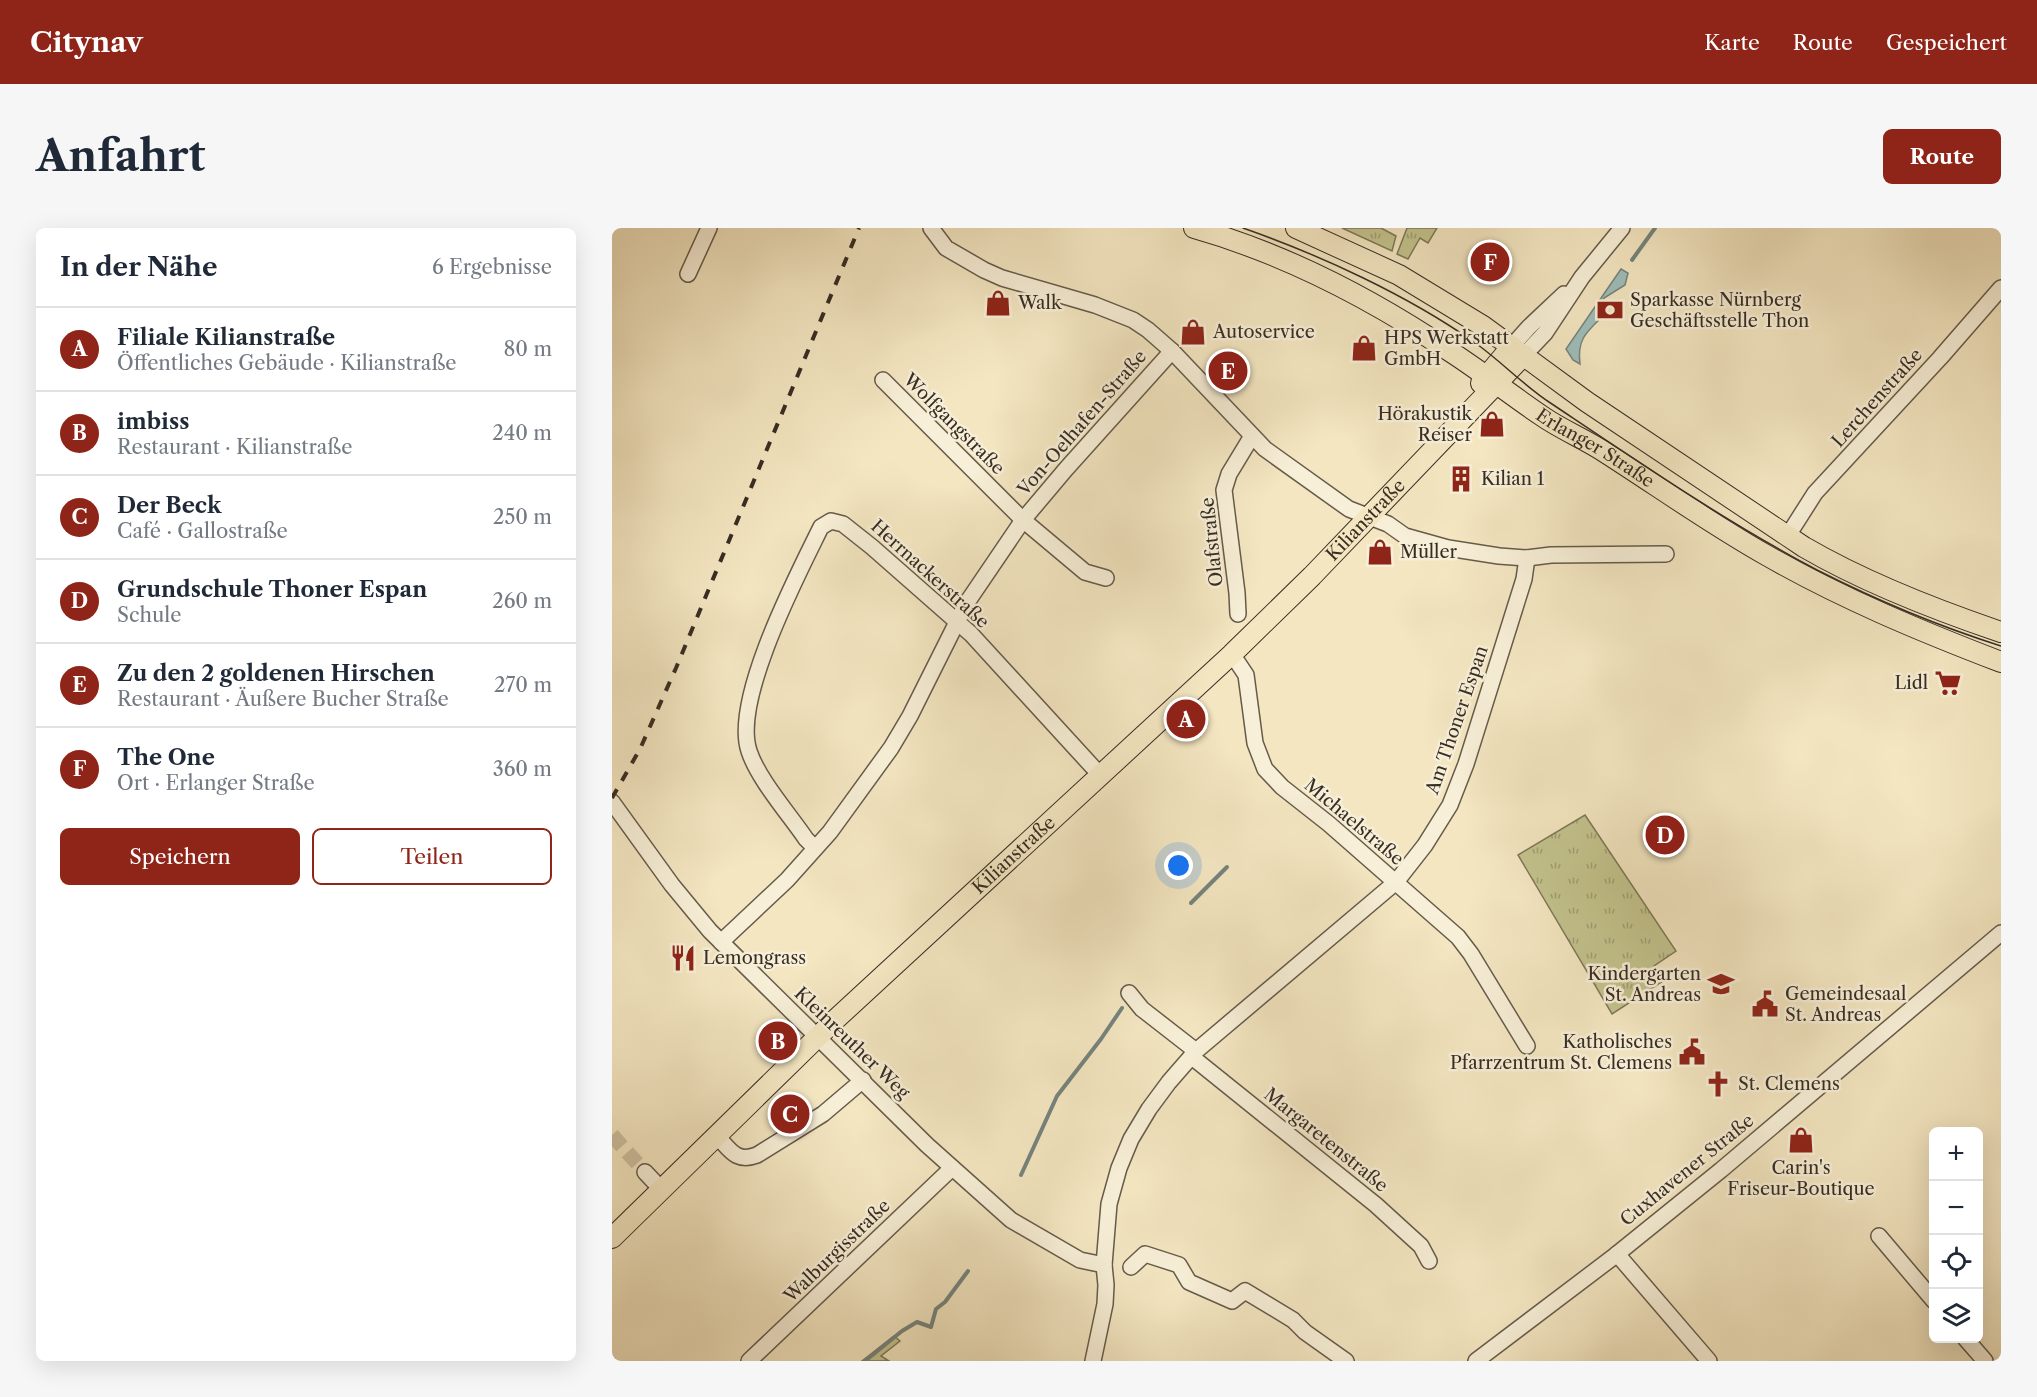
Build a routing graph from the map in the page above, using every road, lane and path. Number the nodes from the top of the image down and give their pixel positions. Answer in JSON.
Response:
{"nodes":[{"id":1,"x":709,"y":228,"type":"edge"},
{"id":2,"x":932,"y":228,"type":"edge"},
{"id":3,"x":1194,"y":228,"type":"edge"},
{"id":4,"x":1296,"y":228,"type":"edge"},
{"id":5,"x":1622,"y":228,"type":"edge"},
{"id":6,"x":688,"y":274,"type":"dead end"},
{"id":7,"x":2001,"y":288,"type":"edge"},
{"id":8,"x":1172,"y":351,"type":"junction"},
{"id":9,"x":1518,"y":351,"type":"junction"},
{"id":10,"x":883,"y":380,"type":"dead end"},
{"id":11,"x":1492,"y":380,"type":"junction"},
{"id":12,"x":1252,"y":436,"type":"junction"},
{"id":13,"x":1369,"y":517,"type":"junction"},
{"id":14,"x":1023,"y":520,"type":"junction"},
{"id":15,"x":1787,"y":537,"type":"junction"},
{"id":16,"x":1666,"y":554,"type":"dead end"},
{"id":17,"x":1527,"y":558,"type":"junction"},
{"id":18,"x":1106,"y":578,"type":"dead end"},
{"id":19,"x":1238,"y":614,"type":"dead end"},
{"id":20,"x":958,"y":623,"type":"junction"},
{"id":21,"x":2001,"y":632,"type":"edge"},
{"id":22,"x":1232,"y":654,"type":"junction"},
{"id":23,"x":2001,"y":662,"type":"edge"},
{"id":24,"x":1101,"y":776,"type":"junction"},
{"id":25,"x":612,"y":802,"type":"edge"},
{"id":26,"x":815,"y":848,"type":"junction"},
{"id":27,"x":1396,"y":882,"type":"junction"},
{"id":28,"x":2001,"y":933,"type":"edge"},
{"id":29,"x":721,"y":942,"type":"junction"},
{"id":30,"x":1129,"y":993,"type":"dead end"},
{"id":31,"x":818,"y":1037,"type":"junction"},
{"id":32,"x":1527,"y":1046,"type":"dead end"},
{"id":33,"x":1194,"y":1054,"type":"junction"},
{"id":34,"x":863,"y":1080,"type":"junction"},
{"id":35,"x":717,"y":1136,"type":"junction"},
{"id":36,"x":952,"y":1168,"type":"junction"},
{"id":37,"x":645,"y":1172,"type":"tunnel mouth"},
{"id":38,"x":662,"y":1190,"type":"junction"},
{"id":39,"x":1879,"y":1236,"type":"dead end"},
{"id":40,"x":612,"y":1238,"type":"edge"},
{"id":41,"x":1617,"y":1254,"type":"junction"},
{"id":42,"x":1429,"y":1261,"type":"dead end"},
{"id":43,"x":1104,"y":1265,"type":"junction"},
{"id":44,"x":1131,"y":1267,"type":"dead end"},
{"id":45,"x":1929,"y":1295,"type":"edge"},
{"id":46,"x":1969,"y":1343,"type":"edge"},
{"id":47,"x":749,"y":1361,"type":"edge"},
{"id":48,"x":1093,"y":1361,"type":"edge"},
{"id":49,"x":1346,"y":1361,"type":"edge"},
{"id":50,"x":1476,"y":1361,"type":"edge"},
{"id":51,"x":1709,"y":1361,"type":"edge"},
{"id":52,"x":1985,"y":1361,"type":"edge"}],
"edges":[{"from":1,"to":6,"type":"street"},
{"from":2,"to":8,"type":"street"},
{"from":3,"to":11,"type":"main road","name":"Erlanger Straße"},
{"from":4,"to":9,"type":"main road","name":"Erlanger Straße"},
{"from":5,"to":9,"type":"street"},
{"from":7,"to":15,"type":"street","name":"Lerchenstraße"},
{"from":8,"to":12,"type":"street"},
{"from":8,"to":14,"type":"street","name":"Von-Oelhafen-Straße"},
{"from":9,"to":11,"type":"main road","name":"Kilianstraße"},
{"from":9,"to":15,"type":"main road","name":"Erlanger Straße"},
{"from":10,"to":14,"type":"street","name":"Wolfgangstraße"},
{"from":11,"to":13,"type":"main road","name":"Kilianstraße"},
{"from":11,"to":23,"type":"main road","name":"Erlanger Straße"},
{"from":12,"to":13,"type":"street"},
{"from":12,"to":19,"type":"street","name":"Olafstraße"},
{"from":13,"to":17,"type":"street"},
{"from":13,"to":22,"type":"main road","name":"Kilianstraße"},
{"from":14,"to":18,"type":"street","name":"Von-Oelhafen-Straße"},
{"from":14,"to":20,"type":"street","name":"Von-Oelhafen-Straße"},
{"from":15,"to":21,"type":"main road","name":"Erlanger Straße"},
{"from":16,"to":17,"type":"street"},
{"from":17,"to":27,"type":"street","name":"Am Thoner Espan"},
{"from":20,"to":24,"type":"street","name":"Herrnackerstraße"},
{"from":20,"to":26,"type":"street","name":"Von-Oelhafen-Straße"},
{"from":20,"to":26,"type":"street","name":"Herrnackerstraße"},
{"from":22,"to":24,"type":"main road","name":"Kilianstraße"},
{"from":22,"to":27,"type":"street","name":"Michaelstraße"},
{"from":24,"to":31,"type":"main road","name":"Kilianstraße"},
{"from":25,"to":29,"type":"street","name":"Kleinreuther Weg"},
{"from":26,"to":29,"type":"street","name":"Von-Oelhafen-Straße"},
{"from":27,"to":32,"type":"street"},
{"from":27,"to":33,"type":"street","name":"Michaelstraße"},
{"from":28,"to":41,"type":"street","name":"Cuxhavener Straße"},
{"from":29,"to":31,"type":"street","name":"Kleinreuther Weg"},
{"from":30,"to":33,"type":"street"},
{"from":31,"to":34,"type":"street","name":"Kleinreuther Weg"},
{"from":31,"to":35,"type":"main road","name":"Kilianstraße"},
{"from":33,"to":42,"type":"street","name":"Margaretenstraße"},
{"from":33,"to":43,"type":"street","name":"Michaelstraße"},
{"from":34,"to":35,"type":"street"},
{"from":34,"to":36,"type":"street","name":"Kleinreuther Weg"},
{"from":35,"to":38,"type":"main road","name":"Kilianstraße"},
{"from":36,"to":43,"type":"street","name":"Kleinreuther Weg"},
{"from":36,"to":47,"type":"street","name":"Walburgisstraße"},
{"from":37,"to":38,"type":"street"},
{"from":38,"to":40,"type":"main road","name":"Kilianstraße"},
{"from":39,"to":45,"type":"street"},
{"from":41,"to":50,"type":"street","name":"Cuxhavener Straße"},
{"from":41,"to":51,"type":"street"},
{"from":43,"to":48,"type":"street","name":"Michaelstraße"},
{"from":44,"to":49,"type":"street"},
{"from":46,"to":52,"type":"street"}]}
